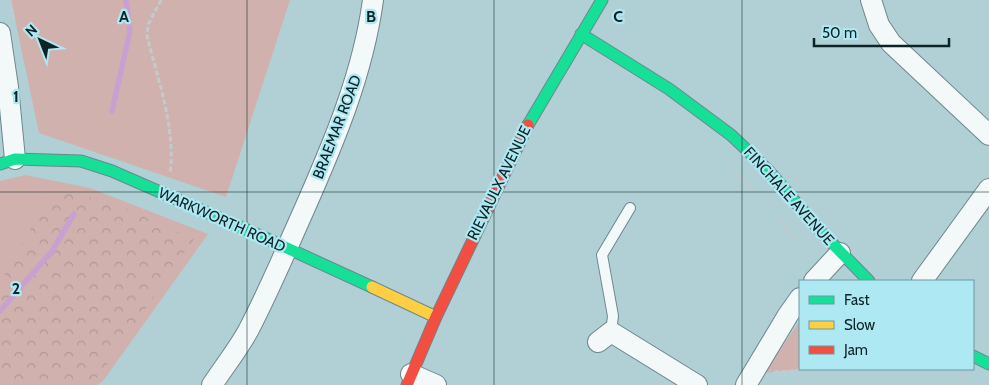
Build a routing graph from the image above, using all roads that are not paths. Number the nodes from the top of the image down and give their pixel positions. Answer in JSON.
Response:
{"nodes":[{"id":1,"x":373,"y":0,"type":"edge"},
{"id":2,"x":602,"y":0,"type":"edge"},
{"id":3,"x":871,"y":0,"type":"edge"},
{"id":4,"x":0,"y":33,"type":"edge"},
{"id":5,"x":580,"y":34,"type":"junction"},
{"id":6,"x":989,"y":135,"type":"edge"},
{"id":7,"x":7,"y":162,"type":"edge"},
{"id":8,"x":989,"y":189,"type":"edge"},
{"id":9,"x":630,"y":208,"type":"dead end"},
{"id":10,"x":287,"y":249,"type":"junction"},
{"id":11,"x":840,"y":253,"type":"junction"},
{"id":12,"x":815,"y":280,"type":"edge"},
{"id":13,"x":868,"y":280,"type":"edge"},
{"id":14,"x":923,"y":280,"type":"edge"},
{"id":15,"x":799,"y":299,"type":"edge"},
{"id":16,"x":436,"y":317,"type":"junction"},
{"id":17,"x":605,"y":337,"type":"joint"},
{"id":18,"x":974,"y":356,"type":"edge"},
{"id":19,"x":989,"y":364,"type":"edge"},
{"id":20,"x":409,"y":380,"type":"edge"},
{"id":21,"x":212,"y":385,"type":"edge"},
{"id":22,"x":436,"y":385,"type":"edge"},
{"id":23,"x":697,"y":385,"type":"edge"},
{"id":24,"x":746,"y":385,"type":"edge"}],
"edges":[{"from":1,"to":10,"type":"street","name":"BRAEMAR ROAD"},
{"from":2,"to":5,"type":"street","name":"RIEVAULX AVENUE"},
{"from":3,"to":6,"type":"street"},
{"from":4,"to":7,"type":"street"},
{"from":5,"to":11,"type":"street","name":"FINCHALE AVENUE"},
{"from":5,"to":16,"type":"street","name":"RIEVAULX AVENUE"},
{"from":7,"to":10,"type":"street","name":"WARKWORTH ROAD"},
{"from":8,"to":14,"type":"street"},
{"from":9,"to":17,"type":"lane"},
{"from":10,"to":16,"type":"street","name":"WARKWORTH ROAD"},
{"from":10,"to":21,"type":"street","name":"BRAEMAR ROAD"},
{"from":11,"to":12,"type":"street"},
{"from":11,"to":13,"type":"street","name":"FINCHALE AVENUE"},
{"from":15,"to":24,"type":"street"},
{"from":16,"to":20,"type":"street","name":"RIEVAULX AVENUE"},
{"from":17,"to":23,"type":"street"},
{"from":18,"to":19,"type":"street"},
{"from":20,"to":22,"type":"street","name":"RIEVAULX AVENUE"}]}
